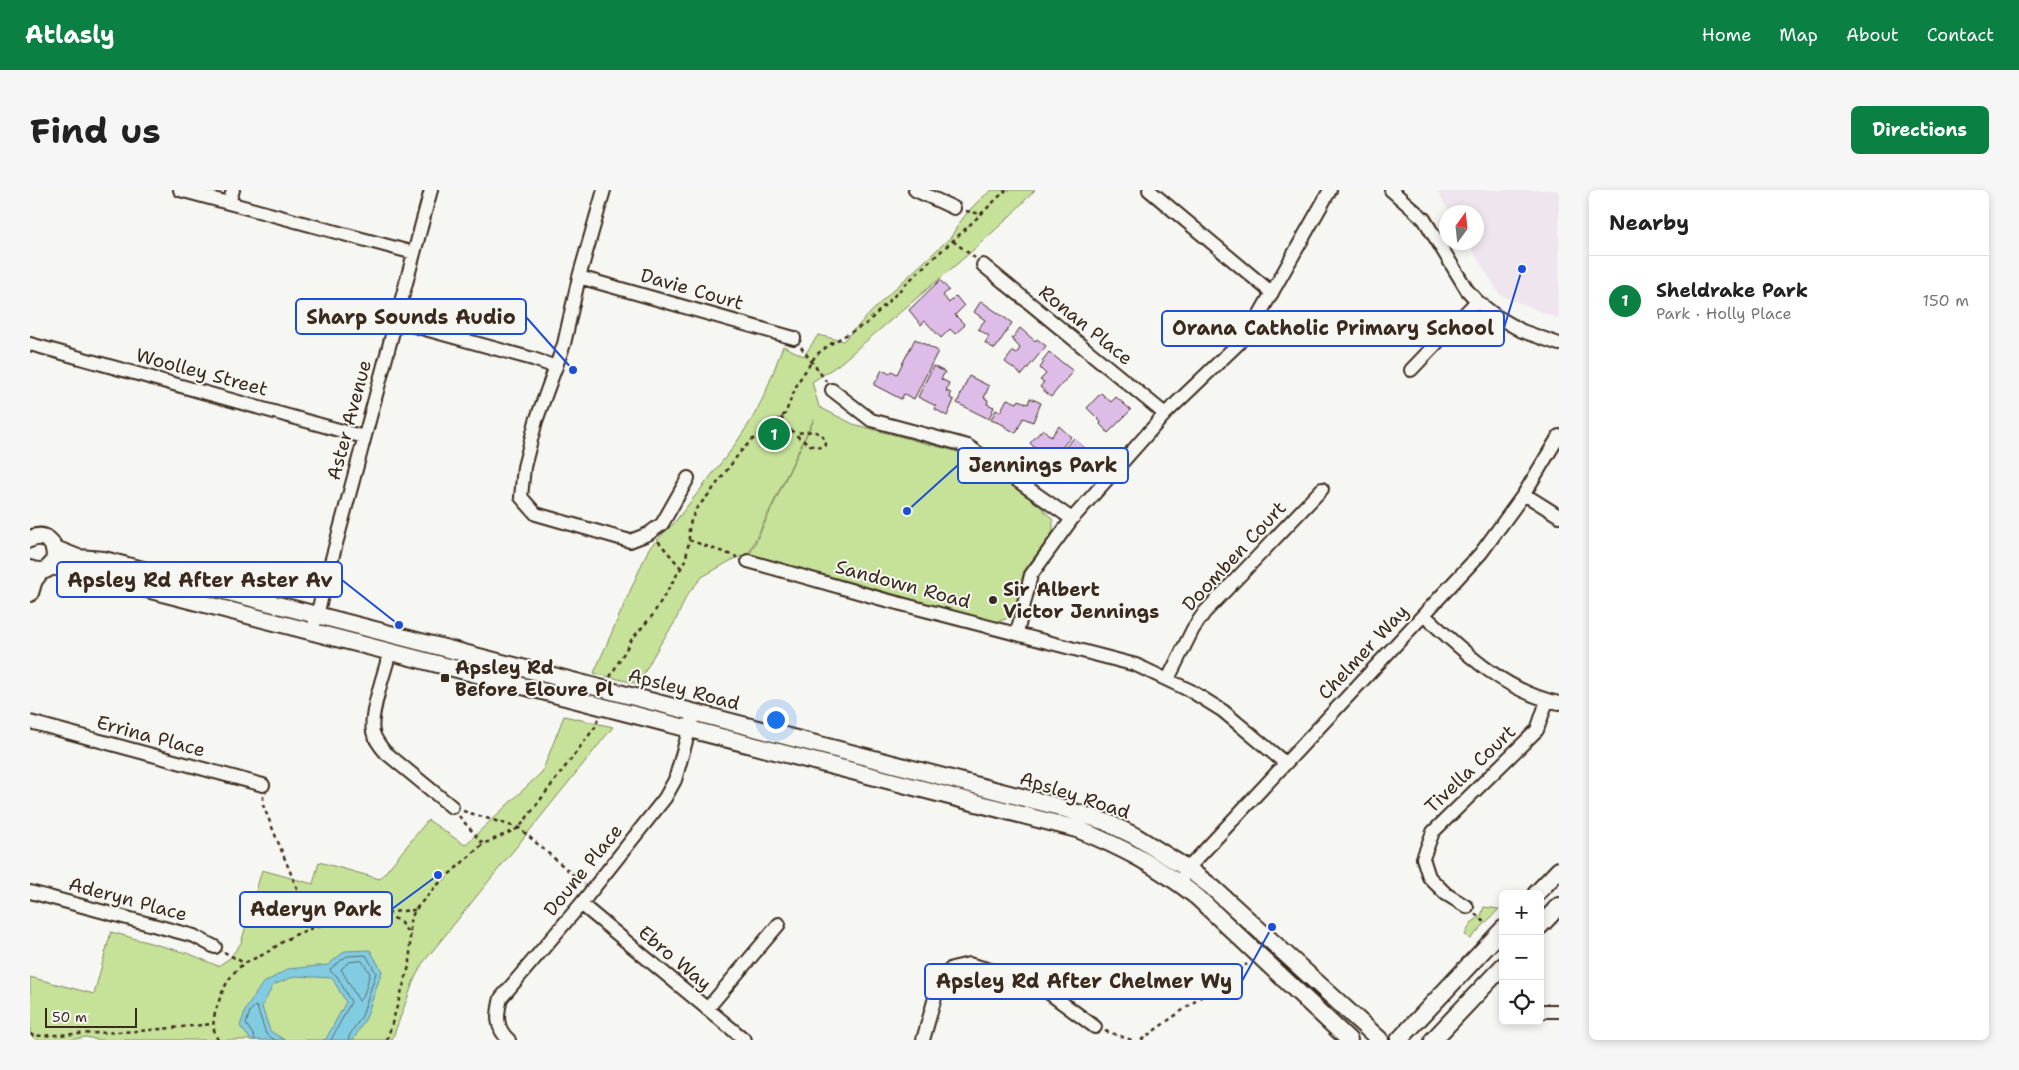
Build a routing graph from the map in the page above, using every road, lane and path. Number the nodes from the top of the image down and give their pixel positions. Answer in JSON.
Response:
{"nodes":[{"id":1,"x":180,"y":190,"type":"edge"},
{"id":2,"x":233,"y":190,"type":"edge"},
{"id":3,"x":432,"y":190,"type":"edge"},
{"id":4,"x":604,"y":190,"type":"edge"},
{"id":5,"x":915,"y":190,"type":"edge"},
{"id":6,"x":1006,"y":190,"type":"edge"},
{"id":7,"x":1149,"y":190,"type":"edge"},
{"id":8,"x":1330,"y":190,"type":"edge"},
{"id":9,"x":1391,"y":190,"type":"edge"},
{"id":10,"x":229,"y":204,"type":"junction"},
{"id":11,"x":954,"y":208,"type":"joint"},
{"id":12,"x":981,"y":214,"type":"junction"},
{"id":13,"x":953,"y":241,"type":"junction"},
{"id":14,"x":414,"y":253,"type":"junction"},
{"id":15,"x":983,"y":265,"type":"joint"},
{"id":16,"x":579,"y":277,"type":"junction"},
{"id":17,"x":1272,"y":293,"type":"junction"},
{"id":18,"x":1477,"y":301,"type":"junction"},
{"id":19,"x":396,"y":321,"type":"junction"},
{"id":20,"x":794,"y":338,"type":"joint"},
{"id":21,"x":30,"y":344,"type":"edge"},
{"id":22,"x":1559,"y":344,"type":"edge"},
{"id":23,"x":812,"y":362,"type":"junction"},
{"id":24,"x":556,"y":368,"type":"junction"},
{"id":25,"x":1411,"y":370,"type":"dead end"},
{"id":26,"x":832,"y":390,"type":"joint"},
{"id":27,"x":1165,"y":414,"type":"junction"},
{"id":28,"x":781,"y":417,"type":"junction"},
{"id":29,"x":796,"y":433,"type":"junction"},
{"id":30,"x":1559,"y":436,"type":"edge"},
{"id":31,"x":364,"y":437,"type":"junction"},
{"id":32,"x":688,"y":478,"type":"dead end"},
{"id":33,"x":1322,"y":490,"type":"dead end"},
{"id":34,"x":1524,"y":494,"type":"junction"},
{"id":35,"x":1559,"y":516,"type":"edge"},
{"id":36,"x":1072,"y":519,"type":"junction"},
{"id":37,"x":648,"y":534,"type":"junction"},
{"id":38,"x":30,"y":539,"type":"edge"},
{"id":39,"x":689,"y":540,"type":"junction"},
{"id":40,"x":55,"y":549,"type":"junction"},
{"id":41,"x":748,"y":561,"type":"joint"},
{"id":42,"x":681,"y":568,"type":"junction"},
{"id":43,"x":41,"y":569,"type":"edge"},
{"id":44,"x":30,"y":592,"type":"edge"},
{"id":45,"x":317,"y":615,"type":"junction"},
{"id":46,"x":1424,"y":615,"type":"junction"},
{"id":47,"x":312,"y":631,"type":"junction"},
{"id":48,"x":1017,"y":633,"type":"junction"},
{"id":49,"x":390,"y":652,"type":"junction"},
{"id":50,"x":1168,"y":679,"type":"junction"},
{"id":51,"x":608,"y":682,"type":"dead end"},
{"id":52,"x":1553,"y":702,"type":"edge"},
{"id":53,"x":694,"y":713,"type":"junction"},
{"id":54,"x":598,"y":720,"type":"dead end"},
{"id":55,"x":30,"y":722,"type":"edge"},
{"id":56,"x":689,"y":729,"type":"junction"},
{"id":57,"x":1285,"y":763,"type":"junction"},
{"id":58,"x":263,"y":785,"type":"joint"},
{"id":59,"x":452,"y":807,"type":"junction"},
{"id":60,"x":519,"y":828,"type":"junction"},
{"id":61,"x":483,"y":844,"type":"junction"},
{"id":62,"x":1188,"y":869,"type":"junction"},
{"id":63,"x":1559,"y":870,"type":"edge"},
{"id":64,"x":1178,"y":882,"type":"junction"},
{"id":65,"x":1540,"y":890,"type":"edge"},
{"id":66,"x":592,"y":891,"type":"junction"},
{"id":67,"x":30,"y":892,"type":"edge"},
{"id":68,"x":581,"y":904,"type":"junction"},
{"id":69,"x":1559,"y":906,"type":"edge"},
{"id":70,"x":1467,"y":907,"type":"dead end"},
{"id":71,"x":415,"y":910,"type":"junction"},
{"id":72,"x":388,"y":914,"type":"junction"},
{"id":73,"x":1544,"y":922,"type":"edge"},
{"id":74,"x":779,"y":924,"type":"dead end"},
{"id":75,"x":313,"y":928,"type":"junction"},
{"id":76,"x":1499,"y":933,"type":"edge"},
{"id":77,"x":410,"y":935,"type":"junction"},
{"id":78,"x":215,"y":947,"type":"joint"},
{"id":79,"x":244,"y":963,"type":"junction"},
{"id":80,"x":1247,"y":964,"type":"dead end"},
{"id":81,"x":1499,"y":970,"type":"edge"},
{"id":82,"x":707,"y":1009,"type":"junction"},
{"id":83,"x":1544,"y":1011,"type":"dead end"},
{"id":84,"x":1559,"y":1011,"type":"edge"},
{"id":85,"x":213,"y":1024,"type":"junction"},
{"id":86,"x":1095,"y":1028,"type":"joint"},
{"id":87,"x":30,"y":1034,"type":"edge"},
{"id":88,"x":34,"y":1038,"type":"edge"},
{"id":89,"x":218,"y":1040,"type":"edge"},
{"id":90,"x":387,"y":1040,"type":"edge"},
{"id":91,"x":509,"y":1040,"type":"edge"},
{"id":92,"x":745,"y":1040,"type":"edge"},
{"id":93,"x":923,"y":1040,"type":"edge"},
{"id":94,"x":1132,"y":1040,"type":"edge"},
{"id":95,"x":1141,"y":1040,"type":"edge"},
{"id":96,"x":1350,"y":1040,"type":"edge"},
{"id":97,"x":1380,"y":1040,"type":"edge"},
{"id":98,"x":1398,"y":1040,"type":"edge"},
{"id":99,"x":1433,"y":1040,"type":"edge"}],
"edges":[{"from":1,"to":10,"type":"street"},
{"from":2,"to":10,"type":"street"},
{"from":3,"to":14,"type":"street","name":"Aster Avenue"},
{"from":4,"to":16,"type":"street"},
{"from":5,"to":11,"type":"street"},
{"from":6,"to":12,"type":"path"},
{"from":7,"to":17,"type":"street"},
{"from":8,"to":17,"type":"street"},
{"from":9,"to":18,"type":"street"},
{"from":10,"to":14,"type":"street"},
{"from":11,"to":12,"type":"path"},
{"from":12,"to":13,"type":"path"},
{"from":13,"to":15,"type":"path"},
{"from":13,"to":23,"type":"path"},
{"from":14,"to":19,"type":"street","name":"Aster Avenue"},
{"from":15,"to":27,"type":"street","name":"Ronan Place"},
{"from":16,"to":20,"type":"street","name":"Davie Court"},
{"from":16,"to":24,"type":"street"},
{"from":17,"to":27,"type":"street"},
{"from":18,"to":22,"type":"street"},
{"from":18,"to":25,"type":"street"},
{"from":19,"to":24,"type":"street"},
{"from":19,"to":31,"type":"street","name":"Aster Avenue"},
{"from":20,"to":23,"type":"path"},
{"from":21,"to":31,"type":"street","name":"Woolley Street"},
{"from":23,"to":26,"type":"path"},
{"from":23,"to":28,"type":"path"},
{"from":24,"to":37,"type":"street"},
{"from":26,"to":36,"type":"street"},
{"from":27,"to":36,"type":"street"},
{"from":28,"to":29,"type":"path"},
{"from":28,"to":39,"type":"path"},
{"from":29,"to":29,"type":"path"},
{"from":30,"to":34,"type":"street","name":"Chelmer Way"},
{"from":31,"to":45,"type":"street","name":"Aster Avenue"},
{"from":32,"to":37,"type":"street"},
{"from":33,"to":50,"type":"street","name":"Doomben Court"},
{"from":34,"to":35,"type":"street"},
{"from":34,"to":46,"type":"street","name":"Chelmer Way"},
{"from":36,"to":48,"type":"street"},
{"from":37,"to":42,"type":"path"},
{"from":38,"to":40,"type":"main road","name":"Apsley Road"},
{"from":39,"to":41,"type":"path"},
{"from":39,"to":42,"type":"path"},
{"from":40,"to":43,"type":"main road"},
{"from":40,"to":45,"type":"main road","name":"Apsley Road"},
{"from":41,"to":48,"type":"street","name":"Sandown Road"},
{"from":42,"to":51,"type":"path"},
{"from":43,"to":44,"type":"main road"},
{"from":43,"to":47,"type":"main road","name":"Apsley Road"},
{"from":45,"to":47,"type":"street","name":"Aster Avenue"},
{"from":45,"to":53,"type":"main road","name":"Apsley Road"},
{"from":46,"to":52,"type":"street"},
{"from":46,"to":57,"type":"street","name":"Chelmer Way"},
{"from":47,"to":49,"type":"main road","name":"Apsley Road"},
{"from":48,"to":50,"type":"street","name":"Sandown Road"},
{"from":49,"to":56,"type":"main road","name":"Apsley Road"},
{"from":49,"to":59,"type":"street"},
{"from":50,"to":57,"type":"street","name":"Sandown Road"},
{"from":52,"to":70,"type":"street","name":"Tivella Court"},
{"from":53,"to":56,"type":"street","name":"Doune Place"},
{"from":53,"to":62,"type":"main road","name":"Apsley Road"},
{"from":54,"to":60,"type":"path"},
{"from":55,"to":58,"type":"street","name":"Errina Place"},
{"from":56,"to":64,"type":"main road","name":"Apsley Road"},
{"from":56,"to":66,"type":"street","name":"Doune Place"},
{"from":57,"to":62,"type":"street","name":"Chelmer Way"},
{"from":58,"to":75,"type":"path"},
{"from":59,"to":60,"type":"path"},
{"from":59,"to":61,"type":"path"},
{"from":60,"to":61,"type":"path"},
{"from":60,"to":66,"type":"path"},
{"from":61,"to":71,"type":"path"},
{"from":62,"to":64,"type":"street","name":"Chelmer Way"},
{"from":62,"to":97,"type":"main road","name":"Apsley Road"},
{"from":63,"to":65,"type":"main road"},
{"from":64,"to":96,"type":"main road","name":"Apsley Road"},
{"from":66,"to":68,"type":"street","name":"Doune Place"},
{"from":67,"to":78,"type":"street","name":"Aderyn Place"},
{"from":68,"to":82,"type":"street","name":"Ebro Way"},
{"from":68,"to":91,"type":"street","name":"Doune Place"},
{"from":69,"to":73,"type":"main road"},
{"from":71,"to":72,"type":"path"},
{"from":71,"to":77,"type":"path"},
{"from":72,"to":75,"type":"path"},
{"from":72,"to":77,"type":"path"},
{"from":74,"to":82,"type":"street"},
{"from":75,"to":79,"type":"path"},
{"from":76,"to":98,"type":"main road"},
{"from":77,"to":90,"type":"path"},
{"from":78,"to":79,"type":"path"},
{"from":79,"to":85,"type":"path"},
{"from":80,"to":95,"type":"path"},
{"from":81,"to":99,"type":"main road"},
{"from":82,"to":92,"type":"street","name":"Ebro Way"},
{"from":83,"to":84,"type":"street"},
{"from":85,"to":88,"type":"path"},
{"from":85,"to":89,"type":"path"},
{"from":86,"to":93,"type":"street"},
{"from":86,"to":94,"type":"path"},
{"from":87,"to":88,"type":"path"}]}
